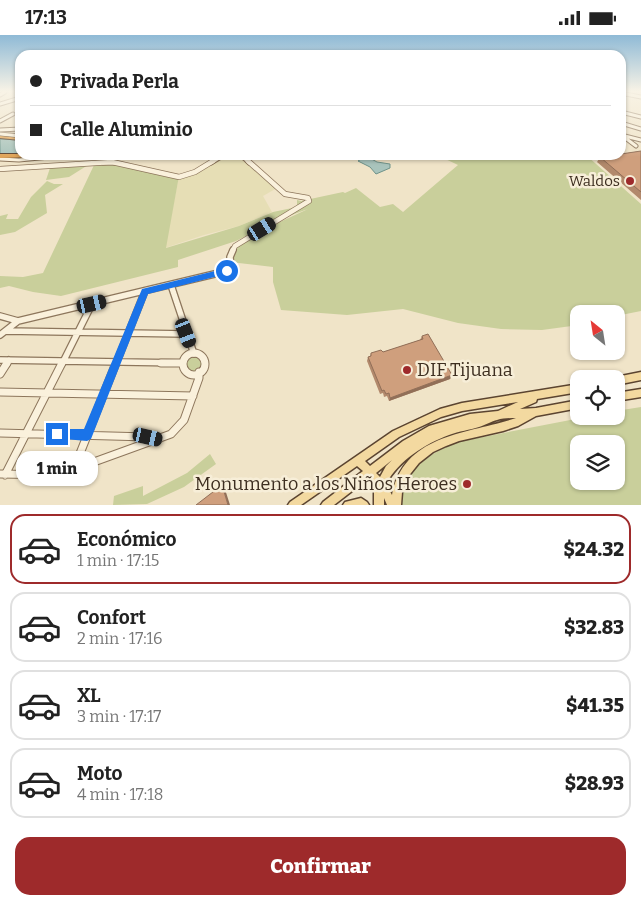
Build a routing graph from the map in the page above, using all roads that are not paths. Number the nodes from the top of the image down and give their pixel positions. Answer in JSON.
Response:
{"nodes":[{"id":1,"x":13,"y":113,"type":"dead end"},
{"id":2,"x":626,"y":113,"type":"edge"},
{"id":3,"x":641,"y":116,"type":"edge"},
{"id":4,"x":0,"y":121,"type":"edge"},
{"id":5,"x":626,"y":124,"type":"edge"},
{"id":6,"x":641,"y":129,"type":"edge"},
{"id":7,"x":15,"y":130,"type":"edge"},
{"id":8,"x":0,"y":134,"type":"edge"},
{"id":9,"x":6,"y":135,"type":"joint"},
{"id":10,"x":15,"y":136,"type":"edge"},
{"id":11,"x":15,"y":136,"type":"edge"},
{"id":12,"x":626,"y":136,"type":"edge"},
{"id":13,"x":626,"y":139,"type":"edge"},
{"id":14,"x":641,"y":140,"type":"edge"},
{"id":15,"x":636,"y":146,"type":"dead end"},
{"id":16,"x":15,"y":156,"type":"edge"},
{"id":17,"x":0,"y":157,"type":"edge"},
{"id":18,"x":9,"y":159,"type":"junction"},
{"id":19,"x":15,"y":159,"type":"edge"},
{"id":20,"x":215,"y":160,"type":"edge"},
{"id":21,"x":245,"y":160,"type":"edge"},
{"id":22,"x":0,"y":169,"type":"edge"},
{"id":23,"x":170,"y":285,"type":"junction"},
{"id":24,"x":145,"y":291,"type":"junction"},
{"id":25,"x":92,"y":304,"type":"junction"},
{"id":26,"x":0,"y":315,"type":"edge"},
{"id":27,"x":18,"y":321,"type":"junction"},
{"id":28,"x":78,"y":332,"type":"junction"},
{"id":29,"x":3,"y":333,"type":"edge"},
{"id":30,"x":129,"y":333,"type":"junction"},
{"id":31,"x":186,"y":333,"type":"junction"},
{"id":32,"x":194,"y":353,"type":"junction"},
{"id":33,"x":0,"y":360,"type":"edge"},
{"id":34,"x":9,"y":360,"type":"junction"},
{"id":35,"x":63,"y":361,"type":"junction"},
{"id":36,"x":117,"y":362,"type":"junction"},
{"id":37,"x":183,"y":363,"type":"junction"},
{"id":38,"x":199,"y":372,"type":"junction"},
{"id":39,"x":0,"y":374,"type":"edge"},
{"id":40,"x":641,"y":376,"type":"edge"},
{"id":41,"x":625,"y":379,"type":"edge"},
{"id":42,"x":570,"y":390,"type":"edge"},
{"id":43,"x":0,"y":392,"type":"edge"},
{"id":44,"x":640,"y":392,"type":"edge"},
{"id":45,"x":47,"y":393,"type":"junction"},
{"id":46,"x":104,"y":394,"type":"junction"},
{"id":47,"x":625,"y":395,"type":"edge"},
{"id":48,"x":193,"y":396,"type":"junction"},
{"id":49,"x":540,"y":396,"type":"junction"},
{"id":50,"x":570,"y":406,"type":"edge"},
{"id":51,"x":536,"y":412,"type":"junction"},
{"id":52,"x":495,"y":416,"type":"junction"},
{"id":53,"x":0,"y":433,"type":"edge"},
{"id":54,"x":26,"y":433,"type":"junction"},
{"id":55,"x":87,"y":435,"type":"junction"},
{"id":56,"x":160,"y":439,"type":"junction"},
{"id":57,"x":358,"y":460,"type":"junction"},
{"id":58,"x":73,"y":471,"type":"junction"},
{"id":59,"x":370,"y":471,"type":"junction"},
{"id":60,"x":3,"y":474,"type":"edge"},
{"id":61,"x":380,"y":483,"type":"junction"},
{"id":62,"x":293,"y":505,"type":"edge"},
{"id":63,"x":326,"y":505,"type":"edge"},
{"id":64,"x":348,"y":505,"type":"edge"},
{"id":65,"x":364,"y":505,"type":"edge"},
{"id":66,"x":379,"y":505,"type":"edge"},
{"id":67,"x":392,"y":505,"type":"edge"},
{"id":68,"x":396,"y":505,"type":"edge"}],
"edges":[{"from":1,"to":4,"type":"street"},
{"from":2,"to":3,"type":"street"},
{"from":5,"to":6,"type":"street"},
{"from":7,"to":8,"type":"street"},
{"from":8,"to":9,"type":"street"},
{"from":8,"to":10,"type":"highway"},
{"from":9,"to":11,"type":"highway"},
{"from":12,"to":14,"type":"street"},
{"from":13,"to":15,"type":"street"},
{"from":16,"to":17,"type":"highway"},
{"from":17,"to":18,"type":"street"},
{"from":18,"to":19,"type":"street"},
{"from":18,"to":22,"type":"street"},
{"from":20,"to":22,"type":"street"},
{"from":21,"to":23,"type":"street"},
{"from":23,"to":24,"type":"street"},
{"from":23,"to":31,"type":"street"},
{"from":24,"to":25,"type":"street"},
{"from":24,"to":30,"type":"street"},
{"from":25,"to":27,"type":"street"},
{"from":25,"to":28,"type":"street"},
{"from":26,"to":27,"type":"street"},
{"from":27,"to":29,"type":"street"},
{"from":28,"to":29,"type":"street"},
{"from":28,"to":30,"type":"street"},
{"from":28,"to":35,"type":"street"},
{"from":30,"to":31,"type":"street"},
{"from":30,"to":36,"type":"street"},
{"from":31,"to":32,"type":"street"},
{"from":32,"to":37,"type":"street"},
{"from":32,"to":38,"type":"street"},
{"from":33,"to":34,"type":"street"},
{"from":34,"to":35,"type":"street"},
{"from":34,"to":39,"type":"street"},
{"from":35,"to":36,"type":"street"},
{"from":35,"to":45,"type":"street"},
{"from":36,"to":37,"type":"street"},
{"from":36,"to":46,"type":"street"},
{"from":37,"to":38,"type":"street"},
{"from":38,"to":48,"type":"street"},
{"from":40,"to":41,"type":"main road"},
{"from":42,"to":49,"type":"main road"},
{"from":43,"to":45,"type":"street"},
{"from":44,"to":47,"type":"main road"},
{"from":45,"to":46,"type":"street"},
{"from":45,"to":54,"type":"street"},
{"from":46,"to":48,"type":"street"},
{"from":46,"to":55,"type":"street"},
{"from":48,"to":56,"type":"street"},
{"from":49,"to":52,"type":"main road"},
{"from":49,"to":57,"type":"main road"},
{"from":50,"to":51,"type":"main road"},
{"from":51,"to":52,"type":"main road"},
{"from":51,"to":68,"type":"main road"},
{"from":52,"to":59,"type":"main road"},
{"from":52,"to":61,"type":"main road"},
{"from":53,"to":54,"type":"street"},
{"from":54,"to":55,"type":"street"},
{"from":54,"to":60,"type":"street"},
{"from":55,"to":56,"type":"street"},
{"from":55,"to":58,"type":"street"},
{"from":56,"to":58,"type":"street"},
{"from":57,"to":59,"type":"main road"},
{"from":57,"to":62,"type":"main road"},
{"from":58,"to":60,"type":"street"},
{"from":59,"to":61,"type":"main road"},
{"from":59,"to":63,"type":"main road"},
{"from":61,"to":66,"type":"main road"},
{"from":61,"to":67,"type":"main road"},
{"from":64,"to":65,"type":"main road"}]}
